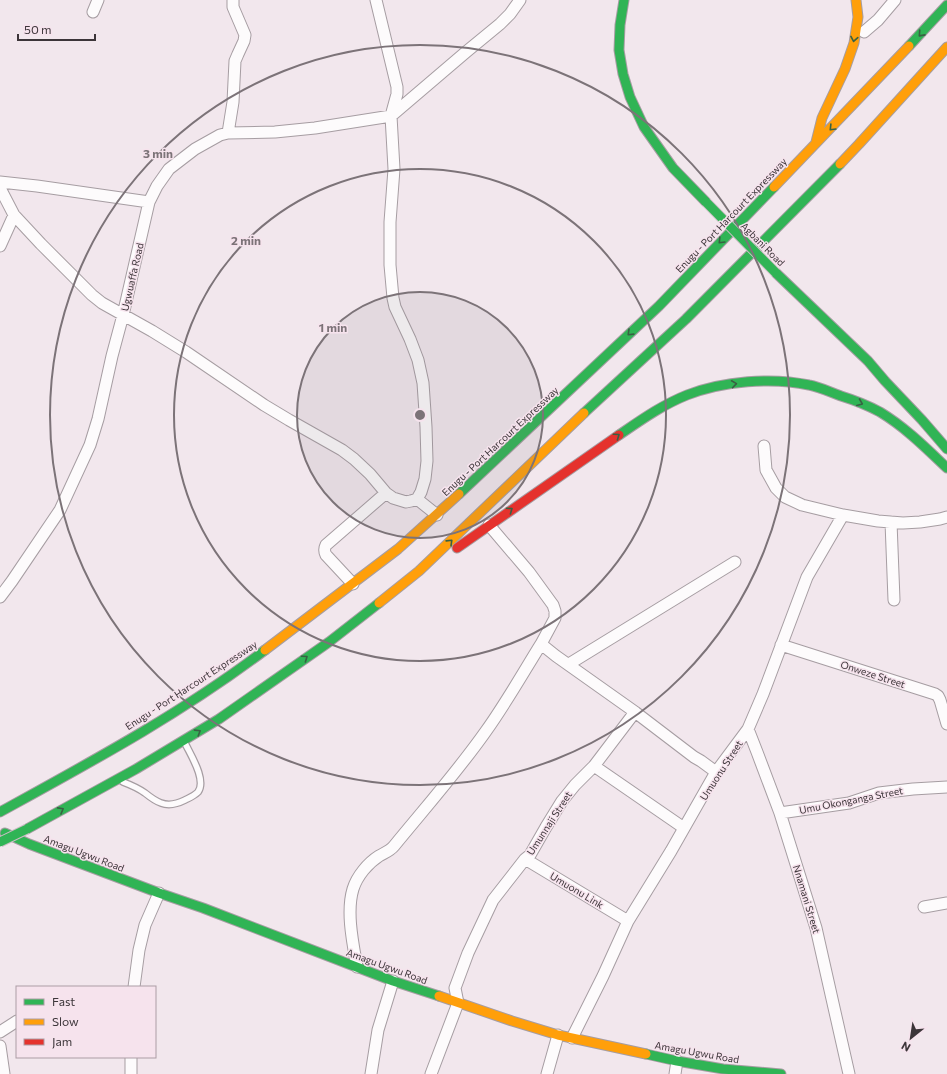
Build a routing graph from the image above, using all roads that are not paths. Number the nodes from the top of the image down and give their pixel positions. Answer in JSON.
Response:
{"nodes":[{"id":1,"x":98,"y":0,"type":"edge"},
{"id":2,"x":233,"y":0,"type":"edge"},
{"id":3,"x":376,"y":0,"type":"edge"},
{"id":4,"x":520,"y":0,"type":"edge"},
{"id":5,"x":624,"y":0,"type":"edge"},
{"id":6,"x":856,"y":0,"type":"edge"},
{"id":7,"x":895,"y":0,"type":"edge"},
{"id":8,"x":947,"y":5,"type":"edge"},
{"id":9,"x":93,"y":12,"type":"dead end"},
{"id":10,"x":864,"y":32,"type":"dead end"},
{"id":11,"x":947,"y":47,"type":"edge"},
{"id":12,"x":391,"y":116,"type":"junction"},
{"id":13,"x":228,"y":133,"type":"junction"},
{"id":14,"x":816,"y":144,"type":"junction"},
{"id":15,"x":0,"y":182,"type":"edge"},
{"id":16,"x":0,"y":188,"type":"edge"},
{"id":17,"x":149,"y":202,"type":"junction"},
{"id":18,"x":14,"y":214,"type":"junction"},
{"id":19,"x":0,"y":246,"type":"edge"},
{"id":20,"x":123,"y":315,"type":"junction"},
{"id":21,"x":764,"y":446,"type":"dead end"},
{"id":22,"x":947,"y":449,"type":"edge"},
{"id":23,"x":947,"y":468,"type":"edge"},
{"id":24,"x":386,"y":493,"type":"junction"},
{"id":25,"x":417,"y":499,"type":"junction"},
{"id":26,"x":437,"y":515,"type":"junction"},
{"id":27,"x":843,"y":515,"type":"junction"},
{"id":28,"x":947,"y":517,"type":"edge"},
{"id":29,"x":891,"y":522,"type":"junction"},
{"id":30,"x":489,"y":524,"type":"junction"},
{"id":31,"x":735,"y":562,"type":"dead end"},
{"id":32,"x":420,"y":571,"type":"junction"},
{"id":33,"x":353,"y":584,"type":"junction"},
{"id":34,"x":0,"y":597,"type":"edge"},
{"id":35,"x":894,"y":600,"type":"dead end"},
{"id":36,"x":542,"y":644,"type":"junction"},
{"id":37,"x":781,"y":645,"type":"junction"},
{"id":38,"x":569,"y":664,"type":"junction"},
{"id":39,"x":635,"y":712,"type":"junction"},
{"id":40,"x":947,"y":724,"type":"edge"},
{"id":41,"x":748,"y":729,"type":"junction"},
{"id":42,"x":184,"y":741,"type":"junction"},
{"id":43,"x":594,"y":766,"type":"junction"},
{"id":44,"x":716,"y":772,"type":"junction"},
{"id":45,"x":117,"y":779,"type":"junction"},
{"id":46,"x":947,"y":786,"type":"edge"},
{"id":47,"x":0,"y":812,"type":"edge"},
{"id":48,"x":780,"y":813,"type":"junction"},
{"id":49,"x":684,"y":828,"type":"junction"},
{"id":50,"x":0,"y":831,"type":"edge"},
{"id":51,"x":0,"y":842,"type":"edge"},
{"id":52,"x":525,"y":859,"type":"junction"},
{"id":53,"x":159,"y":893,"type":"junction"},
{"id":54,"x":947,"y":904,"type":"edge"},
{"id":55,"x":924,"y":907,"type":"dead end"},
{"id":56,"x":628,"y":921,"type":"junction"},
{"id":57,"x":357,"y":967,"type":"junction"},
{"id":58,"x":393,"y":981,"type":"junction"},
{"id":59,"x":134,"y":986,"type":"edge"},
{"id":60,"x":458,"y":1003,"type":"junction"},
{"id":61,"x":16,"y":1022,"type":"edge"},
{"id":62,"x":2,"y":1030,"type":"edge"},
{"id":63,"x":558,"y":1035,"type":"junction"},
{"id":64,"x":572,"y":1038,"type":"junction"},
{"id":65,"x":0,"y":1046,"type":"edge"},
{"id":66,"x":0,"y":1053,"type":"edge"},
{"id":67,"x":131,"y":1058,"type":"edge"},
{"id":68,"x":677,"y":1061,"type":"junction"},
{"id":69,"x":4,"y":1074,"type":"edge"},
{"id":70,"x":131,"y":1074,"type":"edge"},
{"id":71,"x":371,"y":1074,"type":"edge"},
{"id":72,"x":430,"y":1074,"type":"edge"},
{"id":73,"x":547,"y":1074,"type":"edge"},
{"id":74,"x":675,"y":1074,"type":"edge"},
{"id":75,"x":781,"y":1074,"type":"edge"},
{"id":76,"x":849,"y":1074,"type":"edge"}],
"edges":[{"from":1,"to":9,"type":"street"},
{"from":2,"to":13,"type":"street"},
{"from":3,"to":12,"type":"street"},
{"from":4,"to":12,"type":"street"},
{"from":5,"to":22,"type":"main road","name":"Agbani Road","bridge":true},
{"from":6,"to":14,"type":"main road","one_way":true},
{"from":7,"to":10,"type":"street"},
{"from":8,"to":14,"type":"main road","name":"Enugu - Port Harcourt Expressway","one_way":true},
{"from":32,"to":11,"type":"main road","one_way":true},
{"from":12,"to":13,"type":"street","name":"Ugwuaffa Road"},
{"from":12,"to":25,"type":"street"},
{"from":13,"to":17,"type":"street","name":"Ugwuaffa Road"},
{"from":14,"to":26,"type":"main road","name":"Enugu - Port Harcourt Expressway","one_way":true},
{"from":15,"to":17,"type":"street"},
{"from":16,"to":18,"type":"street"},
{"from":17,"to":20,"type":"street","name":"Ugwuaffa Road"},
{"from":18,"to":19,"type":"street"},
{"from":18,"to":20,"type":"street"},
{"from":20,"to":24,"type":"street"},
{"from":20,"to":34,"type":"street","name":"Ugwuaffa Road"},
{"from":21,"to":27,"type":"street"},
{"from":30,"to":23,"type":"main road","one_way":true},
{"from":24,"to":25,"type":"street"},
{"from":24,"to":33,"type":"street"},
{"from":25,"to":26,"type":"street"},
{"from":26,"to":33,"type":"main road","name":"Enugu - Port Harcourt Expressway"},
{"from":27,"to":29,"type":"street"},
{"from":27,"to":37,"type":"street","name":"Umuonu Street"},
{"from":28,"to":29,"type":"street"},
{"from":29,"to":35,"type":"street"},
{"from":30,"to":32,"type":"main road"},
{"from":30,"to":36,"type":"street"},
{"from":31,"to":38,"type":"street"},
{"from":42,"to":32,"type":"main road","one_way":true},
{"from":33,"to":47,"type":"main road","name":"Enugu - Port Harcourt Expressway"},
{"from":36,"to":38,"type":"street"},
{"from":36,"to":57,"type":"street"},
{"from":37,"to":40,"type":"street","name":"Onweze Street"},
{"from":37,"to":41,"type":"street","name":"Umuonu Street"},
{"from":38,"to":39,"type":"street"},
{"from":39,"to":43,"type":"street","name":"Umunnaji Street"},
{"from":39,"to":44,"type":"street"},
{"from":41,"to":44,"type":"street","name":"Umuonu Street"},
{"from":41,"to":48,"type":"street","name":"Nnamani Street"},
{"from":42,"to":45,"type":"main road"},
{"from":42,"to":45,"type":"lane"},
{"from":43,"to":49,"type":"street"},
{"from":43,"to":52,"type":"street","name":"Umunnaji Street"},
{"from":44,"to":49,"type":"street","name":"Umuonu Street"},
{"from":51,"to":45,"type":"main road","one_way":true,"bridge":true},
{"from":46,"to":48,"type":"street","name":"Umu Okonganga Street"},
{"from":48,"to":76,"type":"street","name":"Nnamani Street"},
{"from":49,"to":56,"type":"street","name":"Umuonu Street"},
{"from":50,"to":53,"type":"main road","name":"Amagu Ugwu Road"},
{"from":52,"to":56,"type":"street","name":"Umuonu Link"},
{"from":52,"to":60,"type":"street","name":"Umunnaji Street"},
{"from":53,"to":57,"type":"main road","name":"Amagu Ugwu Road"},
{"from":53,"to":59,"type":"street"},
{"from":54,"to":55,"type":"street"},
{"from":56,"to":64,"type":"street","name":"Umuonu Street"},
{"from":57,"to":58,"type":"main road","name":"Amagu Ugwu Road"},
{"from":58,"to":60,"type":"main road","name":"Amagu Ugwu Road"},
{"from":58,"to":71,"type":"street"},
{"from":60,"to":63,"type":"main road","name":"Amagu Ugwu Road"},
{"from":60,"to":72,"type":"street"},
{"from":61,"to":62,"type":"street"},
{"from":62,"to":65,"type":"street"},
{"from":63,"to":64,"type":"main road","name":"Amagu Ugwu Road"},
{"from":63,"to":73,"type":"street"},
{"from":64,"to":68,"type":"main road","name":"Amagu Ugwu Road"},
{"from":65,"to":66,"type":"street"},
{"from":66,"to":69,"type":"street"},
{"from":67,"to":70,"type":"street"},
{"from":68,"to":74,"type":"street"},
{"from":68,"to":75,"type":"main road","name":"Amagu Ugwu Road"}]}
